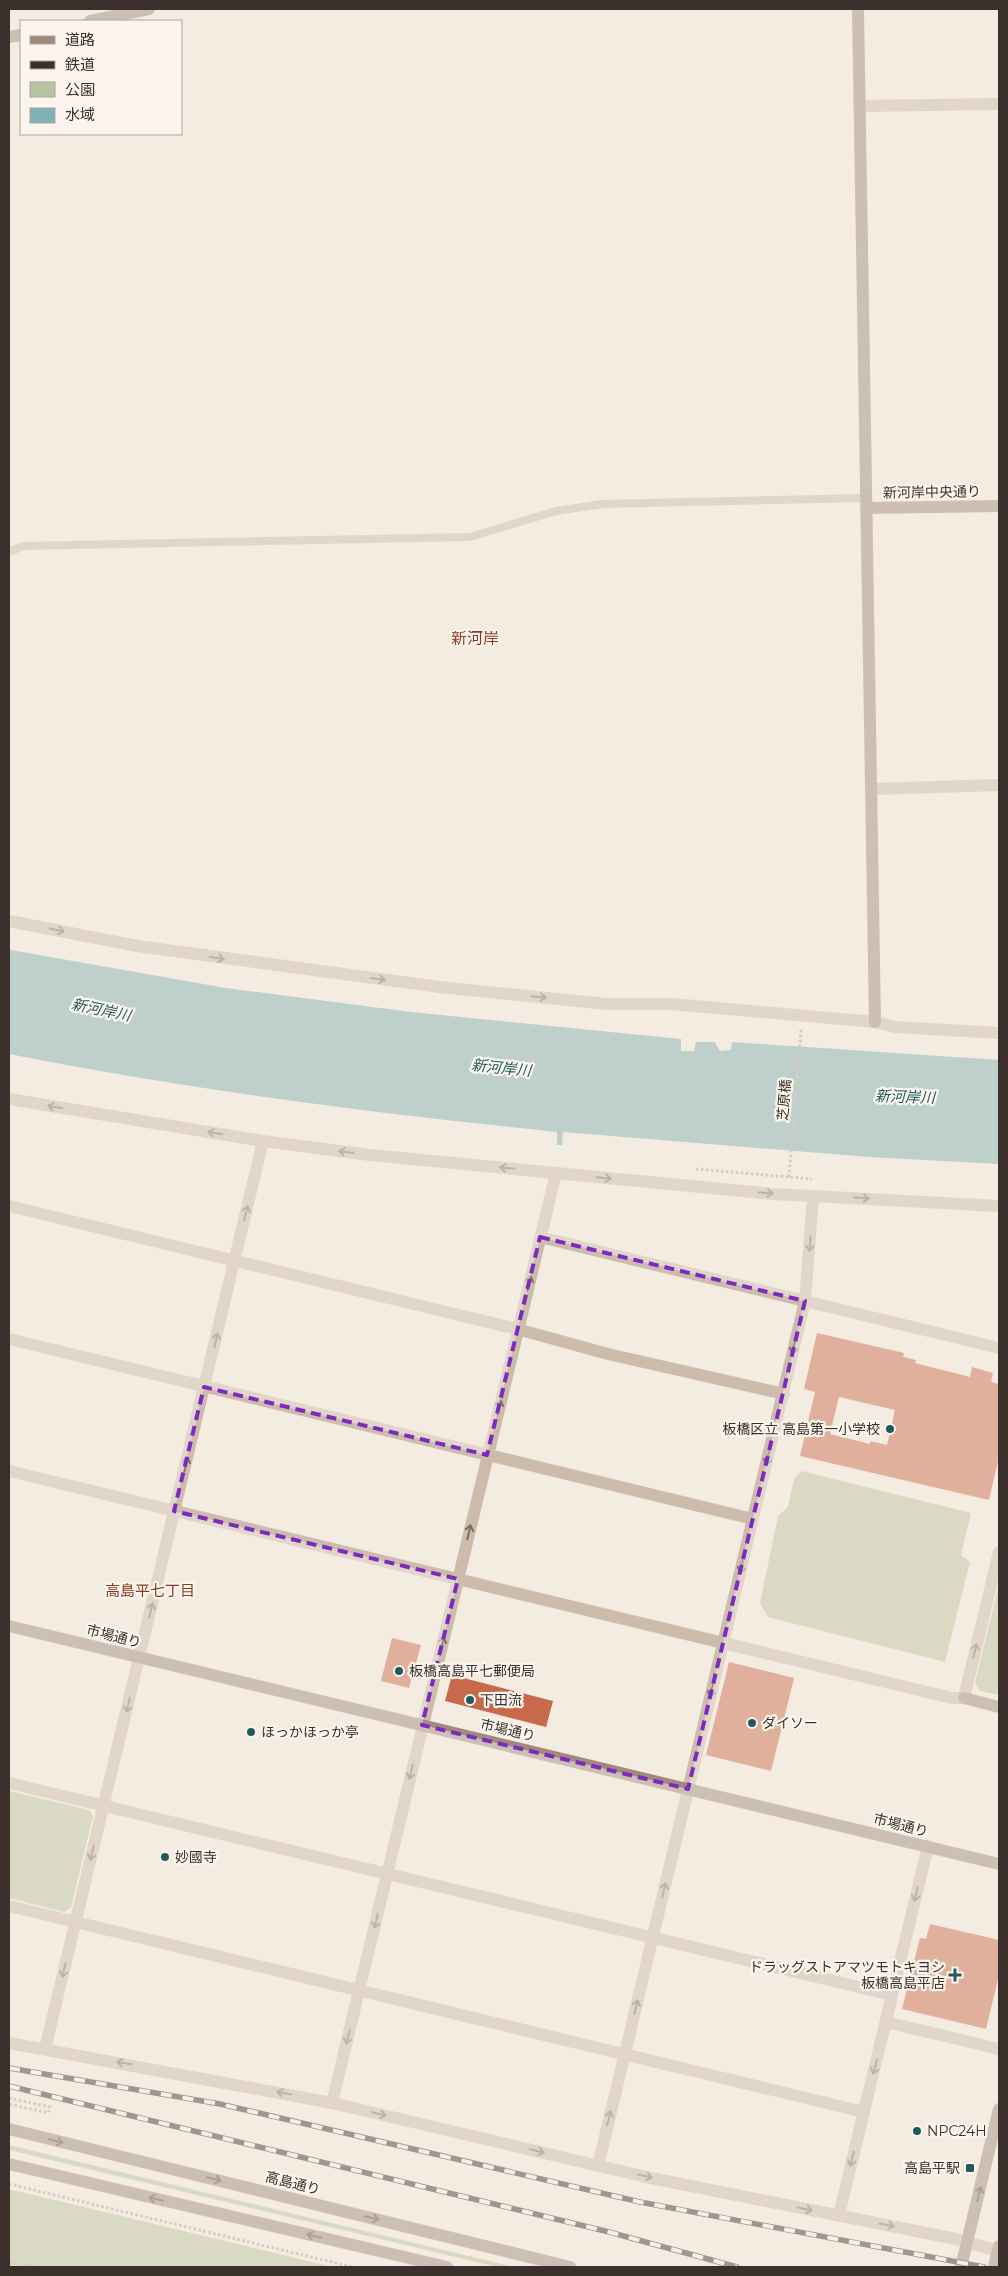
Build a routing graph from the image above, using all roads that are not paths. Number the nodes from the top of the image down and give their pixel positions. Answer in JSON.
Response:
{"nodes":[{"id":1,"x":149,"y":9,"type":"edge"},
{"id":2,"x":858,"y":9,"type":"edge"},
{"id":3,"x":95,"y":20,"type":"edge"},
{"id":4,"x":999,"y":104,"type":"edge"},
{"id":5,"x":860,"y":106,"type":"junction"},
{"id":6,"x":866,"y":503,"type":"junction"},
{"id":7,"x":999,"y":506,"type":"edge"},
{"id":8,"x":9,"y":552,"type":"edge"},
{"id":9,"x":999,"y":785,"type":"edge"},
{"id":10,"x":872,"y":789,"type":"junction"},
{"id":11,"x":9,"y":921,"type":"edge"},
{"id":12,"x":875,"y":1022,"type":"junction"},
{"id":13,"x":999,"y":1033,"type":"edge"},
{"id":14,"x":9,"y":1099,"type":"edge"},
{"id":15,"x":263,"y":1141,"type":"junction"},
{"id":16,"x":556,"y":1173,"type":"junction"},
{"id":17,"x":813,"y":1196,"type":"junction"},
{"id":18,"x":9,"y":1206,"type":"edge"},
{"id":19,"x":999,"y":1206,"type":"edge"},
{"id":20,"x":540,"y":1237,"type":"junction"},
{"id":21,"x":234,"y":1261,"type":"junction"},
{"id":22,"x":805,"y":1301,"type":"junction"},
{"id":23,"x":518,"y":1329,"type":"junction"},
{"id":24,"x":9,"y":1339,"type":"edge"},
{"id":25,"x":999,"y":1348,"type":"edge"},
{"id":26,"x":204,"y":1387,"type":"junction"},
{"id":27,"x":784,"y":1394,"type":"junction"},
{"id":28,"x":487,"y":1455,"type":"junction"},
{"id":29,"x":9,"y":1471,"type":"edge"},
{"id":30,"x":174,"y":1511,"type":"junction"},
{"id":31,"x":754,"y":1519,"type":"junction"},
{"id":32,"x":999,"y":1552,"type":"edge"},
{"id":33,"x":458,"y":1580,"type":"junction"},
{"id":34,"x":9,"y":1626,"type":"edge"},
{"id":35,"x":724,"y":1643,"type":"junction"},
{"id":36,"x":139,"y":1657,"type":"junction"},
{"id":37,"x":964,"y":1698,"type":"junction"},
{"id":38,"x":999,"y":1706,"type":"edge"},
{"id":39,"x":422,"y":1725,"type":"junction"},
{"id":40,"x":9,"y":1783,"type":"edge"},
{"id":41,"x":688,"y":1789,"type":"junction"},
{"id":42,"x":104,"y":1805,"type":"junction"},
{"id":43,"x":928,"y":1846,"type":"junction"},
{"id":44,"x":999,"y":1864,"type":"edge"},
{"id":45,"x":387,"y":1874,"type":"junction"},
{"id":46,"x":9,"y":1906,"type":"edge"},
{"id":47,"x":76,"y":1922,"type":"junction"},
{"id":48,"x":653,"y":1938,"type":"junction"},
{"id":49,"x":359,"y":1990,"type":"junction"},
{"id":50,"x":892,"y":1995,"type":"junction"},
{"id":51,"x":886,"y":2022,"type":"junction"},
{"id":52,"x":9,"y":2043,"type":"edge"},
{"id":53,"x":45,"y":2049,"type":"junction"},
{"id":54,"x":999,"y":2049,"type":"edge"},
{"id":55,"x":625,"y":2054,"type":"junction"},
{"id":56,"x":332,"y":2103,"type":"junction"},
{"id":57,"x":999,"y":2109,"type":"edge"},
{"id":58,"x":864,"y":2112,"type":"junction"},
{"id":59,"x":9,"y":2129,"type":"edge"},
{"id":60,"x":9,"y":2164,"type":"edge"},
{"id":61,"x":598,"y":2166,"type":"junction"},
{"id":62,"x":839,"y":2216,"type":"junction"},
{"id":63,"x":967,"y":2242,"type":"junction"},
{"id":64,"x":999,"y":2249,"type":"edge"},
{"id":65,"x":447,"y":2267,"type":"edge"},
{"id":66,"x":570,"y":2267,"type":"edge"},
{"id":67,"x":961,"y":2267,"type":"edge"},
{"id":68,"x":994,"y":2267,"type":"edge"}],
"edges":[{"from":1,"to":3,"type":"street"},
{"from":2,"to":5,"type":"street"},
{"from":4,"to":5,"type":"street"},
{"from":5,"to":6,"type":"street"},
{"from":6,"to":7,"type":"street","name":"新河岸中央通り"},
{"from":6,"to":8,"type":"lane"},
{"from":6,"to":10,"type":"street"},
{"from":9,"to":10,"type":"street"},
{"from":10,"to":12,"type":"street"},
{"from":11,"to":12,"type":"street","one_way":true},
{"from":12,"to":13,"type":"street"},
{"from":15,"to":14,"type":"street","one_way":true},
{"from":16,"to":15,"type":"street","one_way":true},
{"from":21,"to":15,"type":"street","one_way":true},
{"from":16,"to":17,"type":"street","one_way":true},
{"from":16,"to":20,"type":"street"},
{"from":17,"to":19,"type":"street","one_way":true},
{"from":17,"to":22,"type":"street","one_way":true},
{"from":18,"to":21,"type":"street"},
{"from":20,"to":22,"type":"street"},
{"from":23,"to":20,"type":"street","one_way":true},
{"from":21,"to":23,"type":"street"},
{"from":26,"to":21,"type":"street","one_way":true},
{"from":22,"to":25,"type":"street"},
{"from":22,"to":27,"type":"street","one_way":true},
{"from":23,"to":27,"type":"street"},
{"from":28,"to":23,"type":"street","one_way":true},
{"from":24,"to":26,"type":"street"},
{"from":26,"to":28,"type":"street"},
{"from":30,"to":26,"type":"street","one_way":true},
{"from":27,"to":31,"type":"street","one_way":true},
{"from":28,"to":31,"type":"street"},
{"from":33,"to":28,"type":"street","one_way":true},
{"from":29,"to":30,"type":"street"},
{"from":30,"to":33,"type":"street"},
{"from":36,"to":30,"type":"street","one_way":true},
{"from":31,"to":35,"type":"street","one_way":true},
{"from":37,"to":32,"type":"street","one_way":true},
{"from":33,"to":35,"type":"street"},
{"from":39,"to":33,"type":"street","one_way":true},
{"from":34,"to":36,"type":"street","name":"市場通り"},
{"from":35,"to":37,"type":"street"},
{"from":35,"to":41,"type":"street","one_way":true},
{"from":36,"to":39,"type":"street","name":"市場通り"},
{"from":36,"to":42,"type":"street","one_way":true},
{"from":37,"to":38,"type":"street"},
{"from":39,"to":41,"type":"street","name":"市場通り"},
{"from":39,"to":45,"type":"street","one_way":true},
{"from":40,"to":42,"type":"street"},
{"from":41,"to":43,"type":"street","name":"市場通り"},
{"from":48,"to":41,"type":"street","one_way":true},
{"from":42,"to":45,"type":"street"},
{"from":42,"to":47,"type":"street","one_way":true},
{"from":43,"to":44,"type":"street","name":"市場通り"},
{"from":43,"to":50,"type":"street","one_way":true},
{"from":45,"to":48,"type":"street"},
{"from":45,"to":49,"type":"street","one_way":true},
{"from":46,"to":47,"type":"street"},
{"from":47,"to":49,"type":"street"},
{"from":47,"to":53,"type":"street","one_way":true},
{"from":48,"to":50,"type":"street"},
{"from":55,"to":48,"type":"street","one_way":true},
{"from":49,"to":55,"type":"street"},
{"from":49,"to":56,"type":"street","one_way":true},
{"from":50,"to":51,"type":"street"},
{"from":51,"to":54,"type":"street"},
{"from":51,"to":58,"type":"street","one_way":true},
{"from":52,"to":53,"type":"street"},
{"from":56,"to":53,"type":"street","one_way":true},
{"from":55,"to":58,"type":"street"},
{"from":61,"to":55,"type":"street","one_way":true},
{"from":56,"to":61,"type":"street","one_way":true},
{"from":63,"to":57,"type":"street","one_way":true},
{"from":58,"to":62,"type":"street","one_way":true},
{"from":59,"to":66,"type":"street","name":"高島通り","one_way":true},
{"from":65,"to":60,"type":"street","one_way":true},
{"from":61,"to":62,"type":"street","one_way":true},
{"from":62,"to":63,"type":"street","one_way":true},
{"from":63,"to":64,"type":"street"},
{"from":63,"to":67,"type":"street"},
{"from":64,"to":68,"type":"street"}]}
